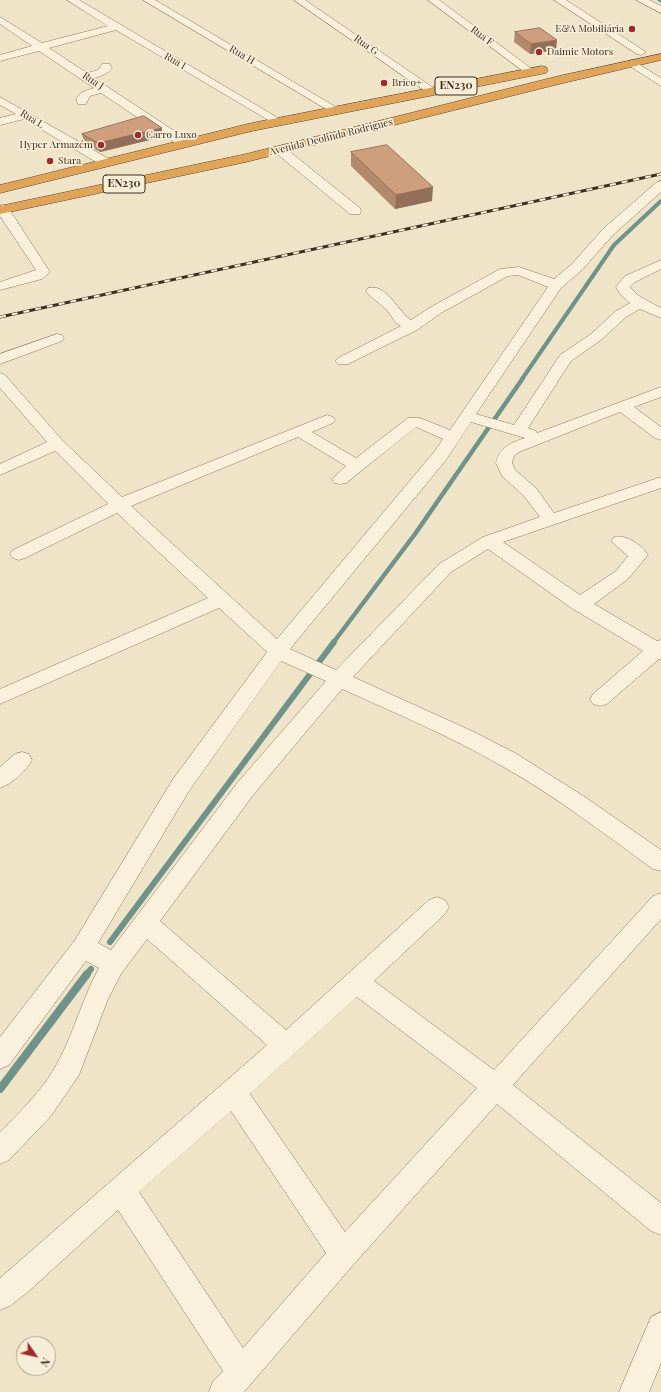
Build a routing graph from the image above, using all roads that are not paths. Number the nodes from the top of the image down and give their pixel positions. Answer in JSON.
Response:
{"nodes":[{"id":1,"x":72,"y":0,"type":"edge"},
{"id":2,"x":148,"y":0,"type":"edge"},
{"id":3,"x":300,"y":0,"type":"edge"},
{"id":4,"x":433,"y":0,"type":"edge"},
{"id":5,"x":559,"y":0,"type":"edge"},
{"id":6,"x":641,"y":0,"type":"edge"},
{"id":7,"x":661,"y":10,"type":"edge"},
{"id":8,"x":0,"y":20,"type":"edge"},
{"id":9,"x":116,"y":27,"type":"junction"},
{"id":10,"x":42,"y":47,"type":"junction"},
{"id":11,"x":661,"y":47,"type":"edge"},
{"id":12,"x":641,"y":52,"type":"junction"},
{"id":13,"x":661,"y":57,"type":"edge"},
{"id":14,"x":0,"y":58,"type":"edge"},
{"id":15,"x":582,"y":62,"type":"dead end"},
{"id":16,"x":632,"y":63,"type":"junction"},
{"id":17,"x":106,"y":66,"type":"dead end"},
{"id":18,"x":553,"y":68,"type":"dead end"},
{"id":19,"x":531,"y":72,"type":"junction"},
{"id":20,"x":87,"y":77,"type":"junction"},
{"id":21,"x":661,"y":84,"type":"edge"},
{"id":22,"x":104,"y":88,"type":"junction"},
{"id":23,"x":432,"y":91,"type":"junction"},
{"id":24,"x":0,"y":100,"type":"edge"},
{"id":25,"x":82,"y":102,"type":"dead end"},
{"id":26,"x":335,"y":110,"type":"junction"},
{"id":27,"x":25,"y":115,"type":"junction"},
{"id":28,"x":0,"y":122,"type":"edge"},
{"id":29,"x":279,"y":122,"type":"junction"},
{"id":30,"x":252,"y":127,"type":"junction"},
{"id":31,"x":179,"y":144,"type":"junction"},
{"id":32,"x":280,"y":150,"type":"junction"},
{"id":33,"x":105,"y":162,"type":"junction"},
{"id":34,"x":198,"y":169,"type":"junction"},
{"id":35,"x":661,"y":185,"type":"edge"},
{"id":36,"x":0,"y":189,"type":"edge"},
{"id":37,"x":1,"y":209,"type":"edge"},
{"id":38,"x":355,"y":211,"type":"dead end"},
{"id":39,"x":661,"y":264,"type":"edge"},
{"id":40,"x":556,"y":285,"type":"junction"},
{"id":41,"x":0,"y":286,"type":"edge"},
{"id":42,"x":373,"y":291,"type":"dead end"},
{"id":43,"x":653,"y":308,"type":"edge"},
{"id":44,"x":412,"y":327,"type":"junction"},
{"id":45,"x":57,"y":338,"type":"dead end"},
{"id":46,"x":0,"y":359,"type":"edge"},
{"id":47,"x":343,"y":361,"type":"dead end"},
{"id":48,"x":0,"y":378,"type":"edge"},
{"id":49,"x":661,"y":392,"type":"edge"},
{"id":50,"x":622,"y":406,"type":"junction"},
{"id":51,"x":472,"y":418,"type":"junction"},
{"id":52,"x":327,"y":420,"type":"dead end"},
{"id":53,"x":513,"y":429,"type":"junction"},
{"id":54,"x":299,"y":431,"type":"junction"},
{"id":55,"x":661,"y":435,"type":"edge"},
{"id":56,"x":453,"y":437,"type":"junction"},
{"id":57,"x":539,"y":437,"type":"junction"},
{"id":58,"x":57,"y":444,"type":"junction"},
{"id":59,"x":357,"y":466,"type":"junction"},
{"id":60,"x":0,"y":470,"type":"edge"},
{"id":61,"x":340,"y":479,"type":"dead end"},
{"id":62,"x":661,"y":482,"type":"edge"},
{"id":63,"x":121,"y":504,"type":"junction"},
{"id":64,"x":550,"y":519,"type":"junction"},
{"id":65,"x":489,"y":541,"type":"junction"},
{"id":66,"x":620,"y":541,"type":"dead end"},
{"id":67,"x":19,"y":554,"type":"dead end"},
{"id":68,"x":220,"y":600,"type":"junction"},
{"id":69,"x":580,"y":604,"type":"junction"},
{"id":70,"x":660,"y":650,"type":"edge"},
{"id":71,"x":278,"y":652,"type":"junction"},
{"id":72,"x":332,"y":676,"type":"junction"},
{"id":73,"x":0,"y":697,"type":"edge"},
{"id":74,"x":600,"y":699,"type":"dead end"},
{"id":75,"x":22,"y":760,"type":"dead end"},
{"id":76,"x":0,"y":780,"type":"edge"},
{"id":77,"x":661,"y":862,"type":"edge"},
{"id":78,"x":661,"y":903,"type":"edge"},
{"id":79,"x":437,"y":907,"type":"dead end"},
{"id":80,"x":145,"y":922,"type":"junction"},
{"id":81,"x":99,"y":956,"type":"junction"},
{"id":82,"x":357,"y":983,"type":"junction"},
{"id":83,"x":286,"y":1046,"type":"junction"},
{"id":84,"x":0,"y":1057,"type":"edge"},
{"id":85,"x":496,"y":1087,"type":"junction"},
{"id":86,"x":233,"y":1092,"type":"junction"},
{"id":87,"x":0,"y":1151,"type":"edge"},
{"id":88,"x":121,"y":1190,"type":"junction"},
{"id":89,"x":661,"y":1221,"type":"edge"},
{"id":90,"x":344,"y":1254,"type":"junction"},
{"id":91,"x":0,"y":1296,"type":"edge"},
{"id":92,"x":661,"y":1327,"type":"edge"},
{"id":93,"x":233,"y":1382,"type":"edge"},
{"id":94,"x":634,"y":1392,"type":"edge"}],
"edges":[{"from":1,"to":9,"type":"street","name":"Rua I"},
{"from":2,"to":26,"type":"street","name":"Rua H"},
{"from":3,"to":23,"type":"street","name":"Rua G"},
{"from":4,"to":19,"type":"street","name":"Rua F"},
{"from":5,"to":12,"type":"street"},
{"from":6,"to":7,"type":"street"},
{"from":8,"to":10,"type":"street","name":"Rua J"},
{"from":9,"to":10,"type":"street"},
{"from":9,"to":29,"type":"street","name":"Rua I"},
{"from":10,"to":14,"type":"street"},
{"from":10,"to":20,"type":"street","name":"Rua J"},
{"from":11,"to":12,"type":"highway"},
{"from":12,"to":15,"type":"highway"},
{"from":13,"to":16,"type":"highway","name":"Avenida Deolinda Rodrigues","number":"EN230"},
{"from":16,"to":21,"type":"street"},
{"from":16,"to":32,"type":"highway","name":"Avenida Deolinda Rodrigues","number":"EN230"},
{"from":17,"to":20,"type":"street"},
{"from":18,"to":19,"type":"highway","name":"Avenida Deolinda Rodrigues","number":"EN230"},
{"from":19,"to":23,"type":"highway","name":"Avenida Deolinda Rodrigues","number":"EN230"},
{"from":20,"to":22,"type":"street","name":"Rua J"},
{"from":22,"to":25,"type":"street"},
{"from":22,"to":31,"type":"street","name":"Rua J"},
{"from":23,"to":26,"type":"highway","name":"Avenida Deolinda Rodrigues","number":"EN230"},
{"from":24,"to":27,"type":"street","name":"Rua L"},
{"from":26,"to":29,"type":"highway","name":"Avenida Deolinda Rodrigues","number":"EN230"},
{"from":27,"to":28,"type":"street"},
{"from":27,"to":33,"type":"street","name":"Rua L"},
{"from":29,"to":30,"type":"highway","name":"Avenida Deolinda Rodrigues","number":"EN230"},
{"from":30,"to":31,"type":"highway","name":"Avenida Deolinda Rodrigues","number":"EN230"},
{"from":30,"to":32,"type":"highway"},
{"from":31,"to":33,"type":"highway","name":"Avenida Deolinda Rodrigues","number":"EN230"},
{"from":31,"to":34,"type":"highway"},
{"from":32,"to":34,"type":"highway","name":"Avenida Deolinda Rodrigues","number":"EN230"},
{"from":32,"to":38,"type":"street"},
{"from":33,"to":36,"type":"highway","name":"Avenida Deolinda Rodrigues","number":"EN230"},
{"from":34,"to":37,"type":"highway","name":"Avenida Deolinda Rodrigues","number":"EN230"},
{"from":35,"to":40,"type":"street"},
{"from":37,"to":41,"type":"street"},
{"from":39,"to":43,"type":"street"},
{"from":40,"to":44,"type":"street"},
{"from":40,"to":51,"type":"street"},
{"from":42,"to":44,"type":"street"},
{"from":43,"to":53,"type":"street"},
{"from":44,"to":47,"type":"street"},
{"from":45,"to":46,"type":"street"},
{"from":48,"to":58,"type":"street"},
{"from":49,"to":50,"type":"street"},
{"from":50,"to":55,"type":"street"},
{"from":50,"to":57,"type":"street"},
{"from":51,"to":53,"type":"street"},
{"from":51,"to":56,"type":"street"},
{"from":52,"to":54,"type":"street"},
{"from":53,"to":57,"type":"street"},
{"from":54,"to":59,"type":"street"},
{"from":54,"to":63,"type":"street"},
{"from":56,"to":59,"type":"street"},
{"from":56,"to":71,"type":"street"},
{"from":57,"to":64,"type":"street"},
{"from":58,"to":60,"type":"street"},
{"from":58,"to":63,"type":"street"},
{"from":59,"to":61,"type":"street"},
{"from":62,"to":64,"type":"street"},
{"from":63,"to":67,"type":"street"},
{"from":63,"to":68,"type":"street"},
{"from":64,"to":65,"type":"street"},
{"from":65,"to":69,"type":"street"},
{"from":65,"to":72,"type":"street"},
{"from":66,"to":69,"type":"street"},
{"from":68,"to":71,"type":"street"},
{"from":68,"to":73,"type":"street"},
{"from":69,"to":70,"type":"street"},
{"from":70,"to":74,"type":"street"},
{"from":71,"to":72,"type":"street"},
{"from":71,"to":81,"type":"street"},
{"from":72,"to":77,"type":"street"},
{"from":72,"to":80,"type":"street"},
{"from":75,"to":76,"type":"street"},
{"from":78,"to":85,"type":"street"},
{"from":79,"to":82,"type":"street"},
{"from":80,"to":81,"type":"street"},
{"from":80,"to":83,"type":"street"},
{"from":81,"to":84,"type":"street"},
{"from":81,"to":87,"type":"street"},
{"from":82,"to":83,"type":"street"},
{"from":82,"to":85,"type":"street"},
{"from":83,"to":86,"type":"street"},
{"from":85,"to":89,"type":"street"},
{"from":85,"to":90,"type":"street"},
{"from":86,"to":88,"type":"street"},
{"from":86,"to":90,"type":"street"},
{"from":88,"to":91,"type":"street"},
{"from":88,"to":93,"type":"street"},
{"from":90,"to":93,"type":"street"},
{"from":92,"to":94,"type":"street"}]}
